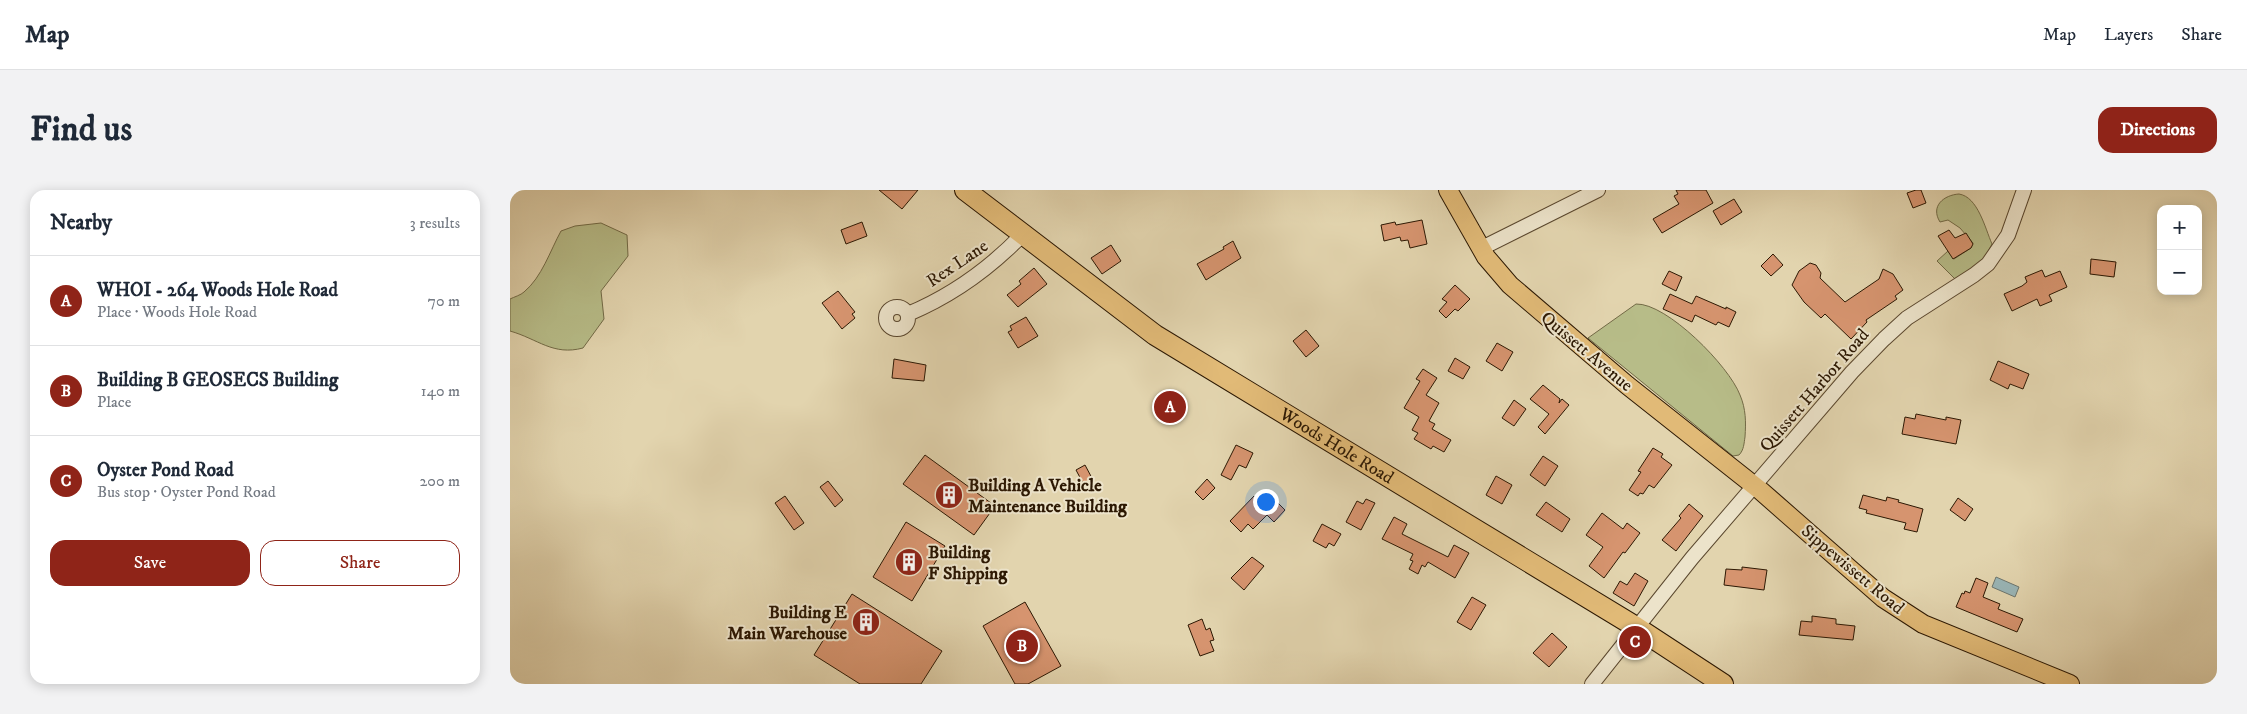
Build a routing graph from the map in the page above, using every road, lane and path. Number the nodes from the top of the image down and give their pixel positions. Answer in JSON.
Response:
{"nodes":[{"id":1,"x":965,"y":190,"type":"edge"},
{"id":2,"x":1448,"y":190,"type":"edge"},
{"id":3,"x":1598,"y":190,"type":"edge"},
{"id":4,"x":2024,"y":190,"type":"edge"},
{"id":5,"x":1022,"y":236,"type":"junction"},
{"id":6,"x":1480,"y":248,"type":"junction"},
{"id":7,"x":908,"y":314,"type":"dead end"},
{"id":8,"x":1754,"y":486,"type":"junction"},
{"id":9,"x":1636,"y":627,"type":"junction"},
{"id":10,"x":1592,"y":684,"type":"edge"},
{"id":11,"x":1723,"y":684,"type":"edge"},
{"id":12,"x":2070,"y":684,"type":"edge"}],
"edges":[{"from":1,"to":5,"type":"highway","name":"Woods Hole Road"},
{"from":2,"to":6,"type":"main road","name":"Quissett Avenue"},
{"from":3,"to":6,"type":"street"},
{"from":4,"to":8,"type":"street","name":"Quissett Harbor Road"},
{"from":5,"to":7,"type":"street","name":"Rex Lane"},
{"from":5,"to":9,"type":"highway","name":"Woods Hole Road"},
{"from":6,"to":8,"type":"main road","name":"Quissett Avenue"},
{"from":8,"to":9,"type":"street","name":"Quissett Harbor Road"},
{"from":8,"to":12,"type":"main road","name":"Sippewissett Road"},
{"from":9,"to":10,"type":"street","name":"Quissett Harbor Road"},
{"from":9,"to":11,"type":"highway","name":"Woods Hole Road"}]}
